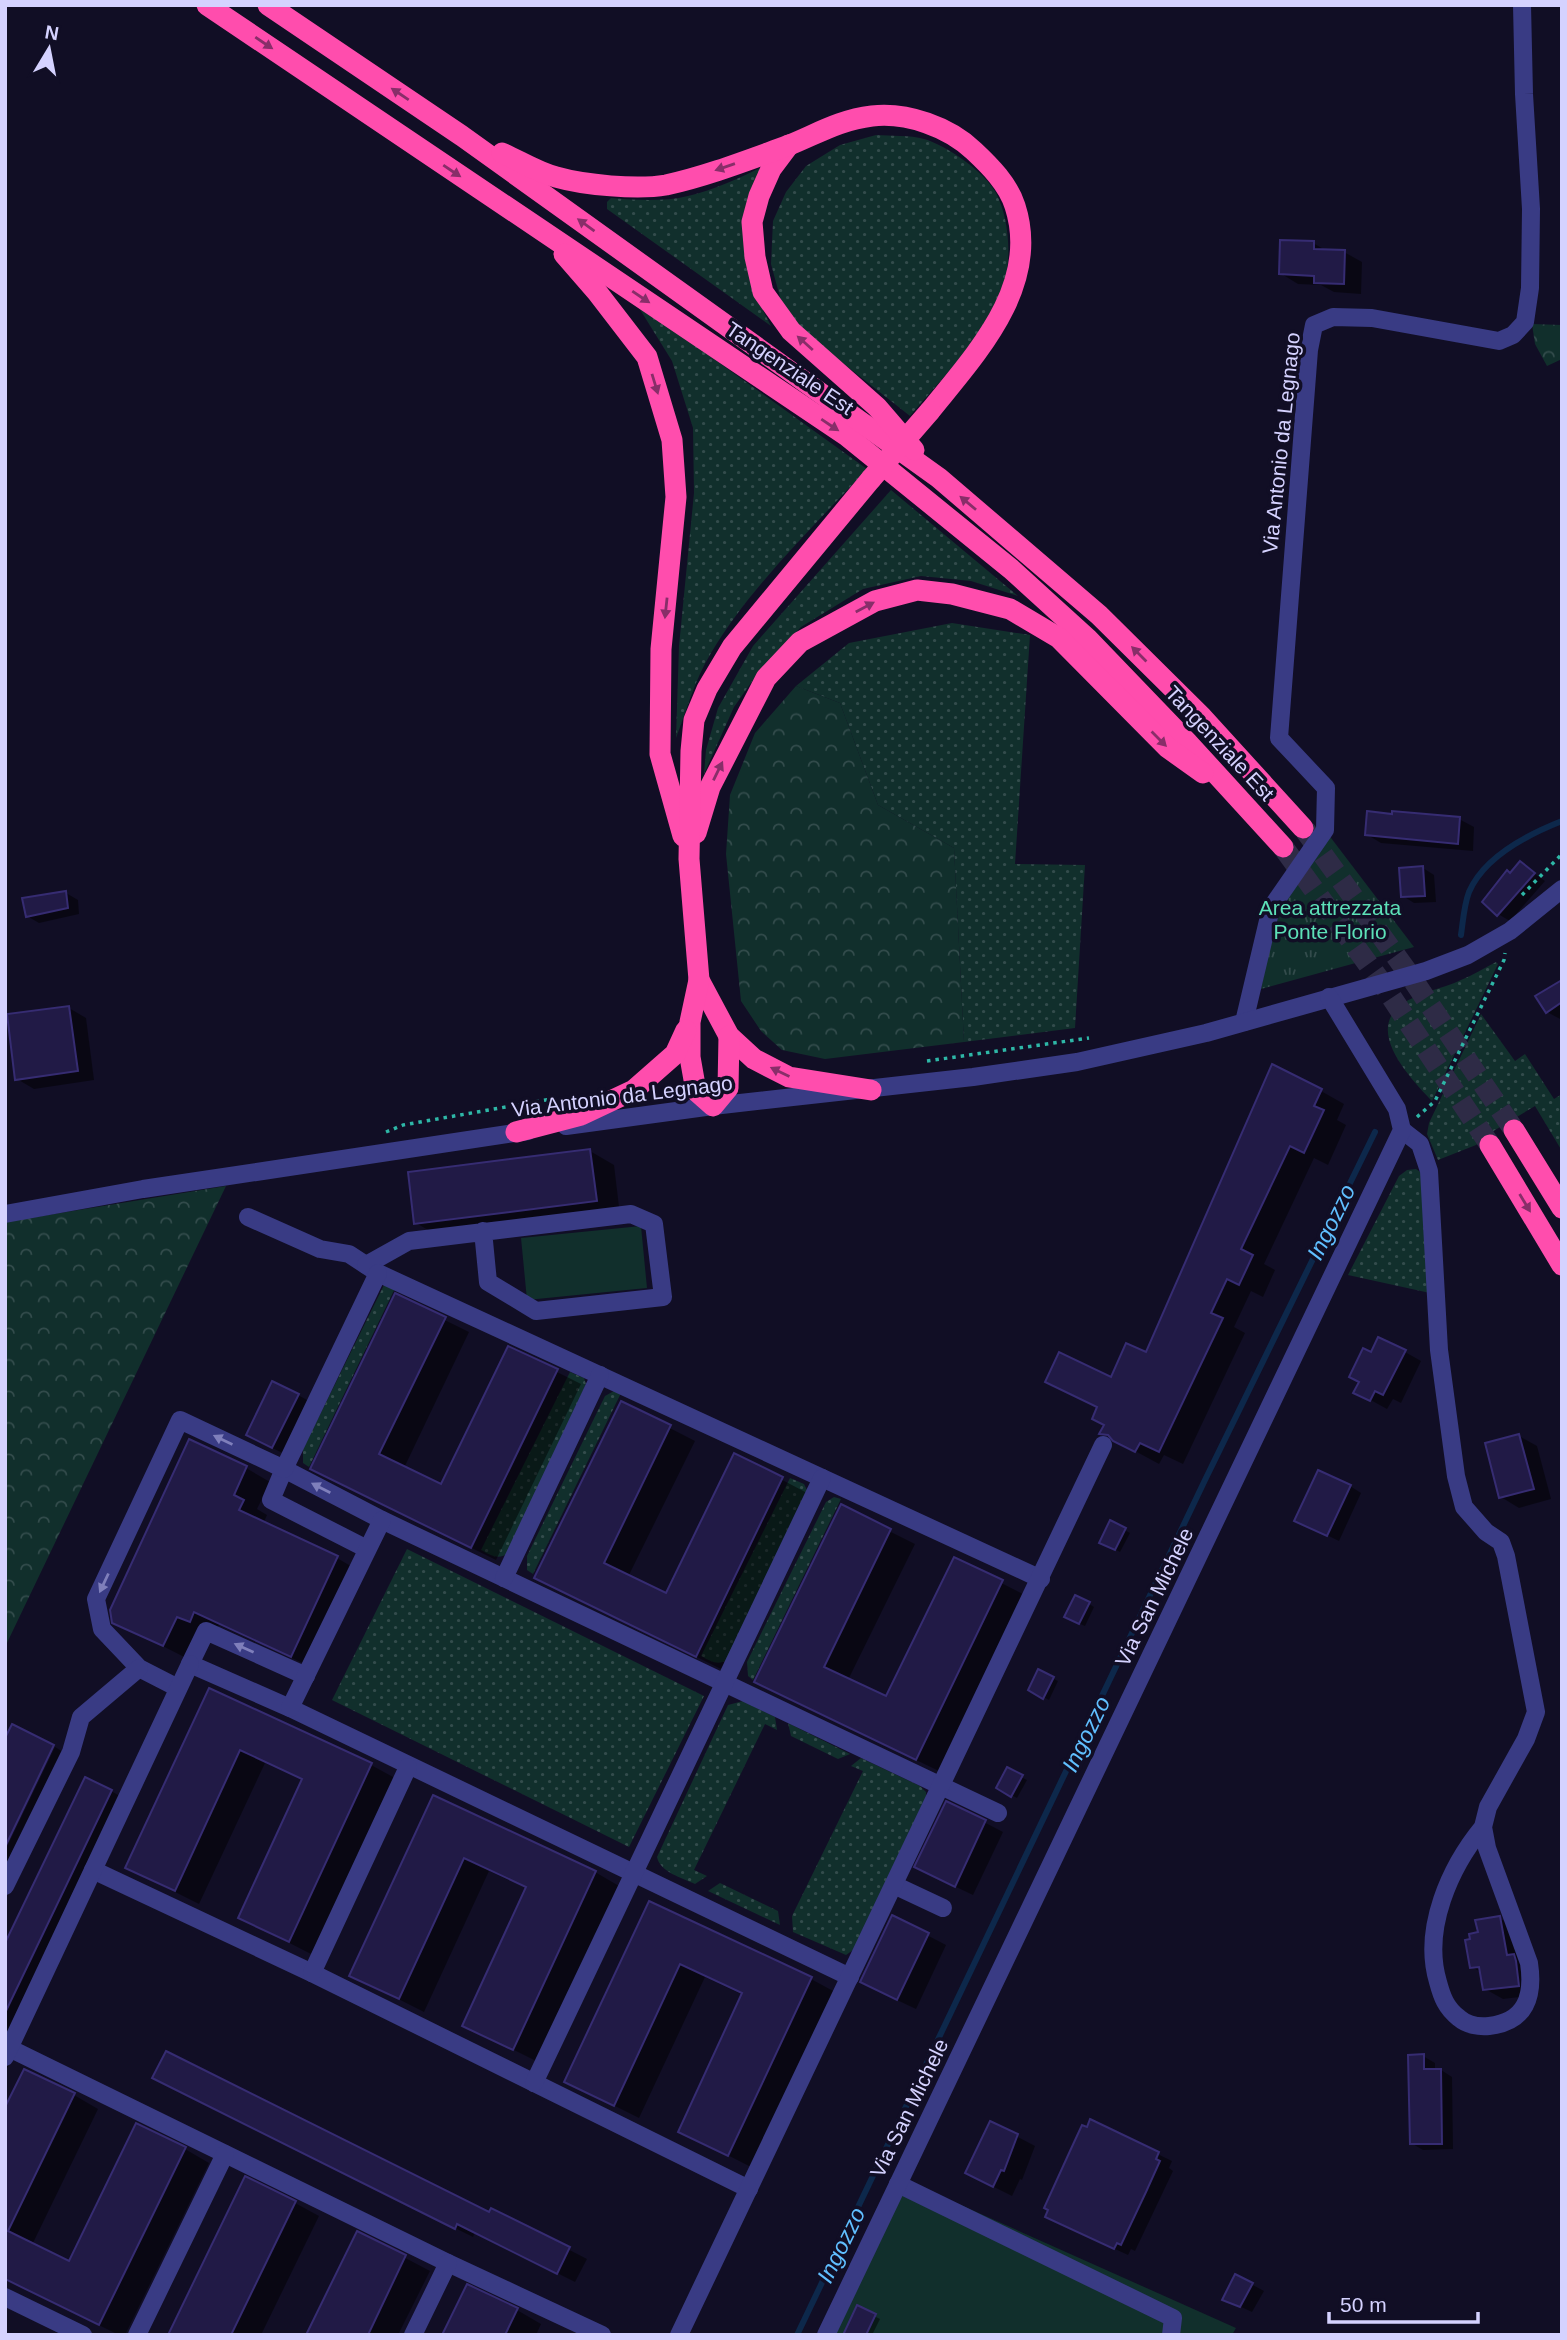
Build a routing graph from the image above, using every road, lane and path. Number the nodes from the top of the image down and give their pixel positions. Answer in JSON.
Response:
{"nodes":[{"id":1,"x":207,"y":5,"type":"edge"},
{"id":2,"x":268,"y":5,"type":"edge"},
{"id":3,"x":1522,"y":5,"type":"edge"},
{"id":4,"x":462,"y":136,"type":"junction"},
{"id":5,"x":789,"y":145,"type":"junction"},
{"id":6,"x":544,"y":231,"type":"junction"},
{"id":7,"x":939,"y":478,"type":"junction"},
{"id":8,"x":1240,"y":799,"type":"junction"},
{"id":9,"x":1303,"y":828,"type":"tunnel mouth"},
{"id":10,"x":1283,"y":847,"type":"tunnel mouth"},
{"id":11,"x":689,"y":859,"type":"junction"},
{"id":12,"x":1562,"y":889,"type":"edge"},
{"id":13,"x":1506,"y":946,"type":"dead end"},
{"id":14,"x":699,"y":980,"type":"junction"},
{"id":15,"x":1329,"y":997,"type":"junction"},
{"id":16,"x":690,"y":1022,"type":"junction"},
{"id":17,"x":1244,"y":1022,"type":"junction"},
{"id":18,"x":729,"y":1036,"type":"junction"},
{"id":19,"x":871,"y":1090,"type":"junction"},
{"id":20,"x":713,"y":1106,"type":"junction"},
{"id":21,"x":1402,"y":1130,"type":"junction"},
{"id":22,"x":1514,"y":1130,"type":"tunnel mouth"},
{"id":23,"x":516,"y":1132,"type":"junction"},
{"id":24,"x":1490,"y":1145,"type":"tunnel mouth"},
{"id":25,"x":1562,"y":1208,"type":"edge"},
{"id":26,"x":5,"y":1213,"type":"edge"},
{"id":27,"x":248,"y":1217,"type":"dead end"},
{"id":28,"x":483,"y":1231,"type":"junction"},
{"id":29,"x":1562,"y":1265,"type":"edge"},
{"id":30,"x":372,"y":1269,"type":"junction"},
{"id":31,"x":600,"y":1375,"type":"junction"},
{"id":32,"x":1103,"y":1445,"type":"dead end"},
{"id":33,"x":284,"y":1469,"type":"junction"},
{"id":34,"x":822,"y":1478,"type":"junction"},
{"id":35,"x":382,"y":1520,"type":"junction"},
{"id":36,"x":367,"y":1549,"type":"junction"},
{"id":37,"x":505,"y":1578,"type":"junction"},
{"id":38,"x":1041,"y":1579,"type":"junction"},
{"id":39,"x":190,"y":1664,"type":"junction"},
{"id":40,"x":139,"y":1668,"type":"junction"},
{"id":41,"x":306,"y":1675,"type":"junction"},
{"id":42,"x":723,"y":1682,"type":"junction"},
{"id":43,"x":178,"y":1688,"type":"junction"},
{"id":44,"x":290,"y":1708,"type":"junction"},
{"id":45,"x":408,"y":1767,"type":"junction"},
{"id":46,"x":942,"y":1786,"type":"junction"},
{"id":47,"x":998,"y":1813,"type":"dead end"},
{"id":48,"x":1483,"y":1827,"type":"junction"},
{"id":49,"x":93,"y":1870,"type":"junction"},
{"id":50,"x":634,"y":1874,"type":"junction"},
{"id":51,"x":894,"y":1885,"type":"junction"},
{"id":52,"x":5,"y":1886,"type":"edge"},
{"id":53,"x":943,"y":1908,"type":"dead end"},
{"id":54,"x":312,"y":1973,"type":"junction"},
{"id":55,"x":850,"y":1977,"type":"junction"},
{"id":56,"x":7,"y":2052,"type":"edge"},
{"id":57,"x":534,"y":2082,"type":"junction"},
{"id":58,"x":225,"y":2154,"type":"junction"},
{"id":59,"x":898,"y":2184,"type":"junction"},
{"id":60,"x":749,"y":2189,"type":"junction"},
{"id":61,"x":448,"y":2263,"type":"junction"},
{"id":62,"x":5,"y":2297,"type":"edge"},
{"id":63,"x":83,"y":2335,"type":"edge"},
{"id":64,"x":137,"y":2335,"type":"edge"},
{"id":65,"x":413,"y":2335,"type":"edge"},
{"id":66,"x":602,"y":2335,"type":"edge"},
{"id":67,"x":679,"y":2335,"type":"edge"},
{"id":68,"x":826,"y":2335,"type":"edge"},
{"id":69,"x":1171,"y":2335,"type":"edge"}],
"edges":[{"from":1,"to":6,"type":"highway","name":"Tangenziale Est","one_way":true},
{"from":4,"to":2,"type":"highway","name":"Tangenziale Est","one_way":true},
{"from":3,"to":17,"type":"street","name":"Via Antonio da Legnago"},
{"from":5,"to":4,"type":"highway","one_way":true},
{"from":7,"to":4,"type":"highway","name":"Tangenziale Est","one_way":true},
{"from":7,"to":5,"type":"highway","one_way":true},
{"from":5,"to":11,"type":"highway","bridge":true},
{"from":6,"to":8,"type":"highway","name":"Tangenziale Est","one_way":true},
{"from":6,"to":11,"type":"highway","one_way":true},
{"from":9,"to":7,"type":"highway","name":"Tangenziale Est","one_way":true},
{"from":8,"to":10,"type":"highway","name":"Tangenziale Est"},
{"from":11,"to":8,"type":"highway","one_way":true},
{"from":11,"to":14,"type":"highway"},
{"from":12,"to":15,"type":"street","name":"Via Antonio da Legnago"},
{"from":13,"to":21,"type":"path"},
{"from":14,"to":16,"type":"highway"},
{"from":14,"to":18,"type":"highway"},
{"from":15,"to":17,"type":"street","name":"Via Antonio da Legnago"},
{"from":15,"to":21,"type":"street"},
{"from":16,"to":20,"type":"highway"},
{"from":16,"to":23,"type":"highway"},
{"from":17,"to":19,"type":"street","name":"Via Antonio da Legnago"},
{"from":19,"to":18,"type":"highway","one_way":true},
{"from":18,"to":20,"type":"highway"},
{"from":19,"to":20,"type":"street","name":"Via Antonio da Legnago"},
{"from":20,"to":23,"type":"street","name":"Via Antonio da Legnago"},
{"from":21,"to":48,"type":"street"},
{"from":21,"to":59,"type":"street","name":"Via San Michele"},
{"from":22,"to":25,"type":"highway"},
{"from":23,"to":26,"type":"street","name":"Via Antonio da Legnago"},
{"from":24,"to":29,"type":"highway","one_way":true},
{"from":27,"to":30,"type":"street"},
{"from":28,"to":28,"type":"street"},
{"from":28,"to":30,"type":"street"},
{"from":30,"to":31,"type":"street"},
{"from":30,"to":33,"type":"street"},
{"from":31,"to":34,"type":"street"},
{"from":31,"to":37,"type":"street"},
{"from":32,"to":38,"type":"street"},
{"from":35,"to":33,"type":"street","one_way":true},
{"from":33,"to":36,"type":"street"},
{"from":33,"to":40,"type":"street","one_way":true},
{"from":34,"to":38,"type":"street"},
{"from":34,"to":42,"type":"street"},
{"from":35,"to":36,"type":"street"},
{"from":35,"to":37,"type":"street"},
{"from":36,"to":41,"type":"street"},
{"from":37,"to":42,"type":"street"},
{"from":38,"to":46,"type":"street"},
{"from":41,"to":39,"type":"street","one_way":true},
{"from":39,"to":43,"type":"street"},
{"from":39,"to":44,"type":"street"},
{"from":40,"to":43,"type":"street"},
{"from":40,"to":52,"type":"street"},
{"from":41,"to":44,"type":"street"},
{"from":42,"to":46,"type":"street"},
{"from":42,"to":50,"type":"street"},
{"from":43,"to":49,"type":"street"},
{"from":44,"to":45,"type":"street"},
{"from":45,"to":50,"type":"street"},
{"from":45,"to":54,"type":"street"},
{"from":46,"to":47,"type":"street"},
{"from":46,"to":51,"type":"street"},
{"from":48,"to":48,"type":"street"},
{"from":49,"to":54,"type":"street"},
{"from":49,"to":56,"type":"street"},
{"from":50,"to":55,"type":"street"},
{"from":50,"to":57,"type":"street"},
{"from":51,"to":53,"type":"street"},
{"from":51,"to":55,"type":"street"},
{"from":54,"to":57,"type":"street"},
{"from":55,"to":60,"type":"street"},
{"from":56,"to":58,"type":"street"},
{"from":57,"to":60,"type":"street"},
{"from":58,"to":61,"type":"street"},
{"from":58,"to":64,"type":"street"},
{"from":59,"to":68,"type":"street","name":"Via San Michele"},
{"from":59,"to":69,"type":"street"},
{"from":60,"to":67,"type":"street"},
{"from":61,"to":65,"type":"street"},
{"from":61,"to":66,"type":"street"},
{"from":62,"to":63,"type":"street"}]}
